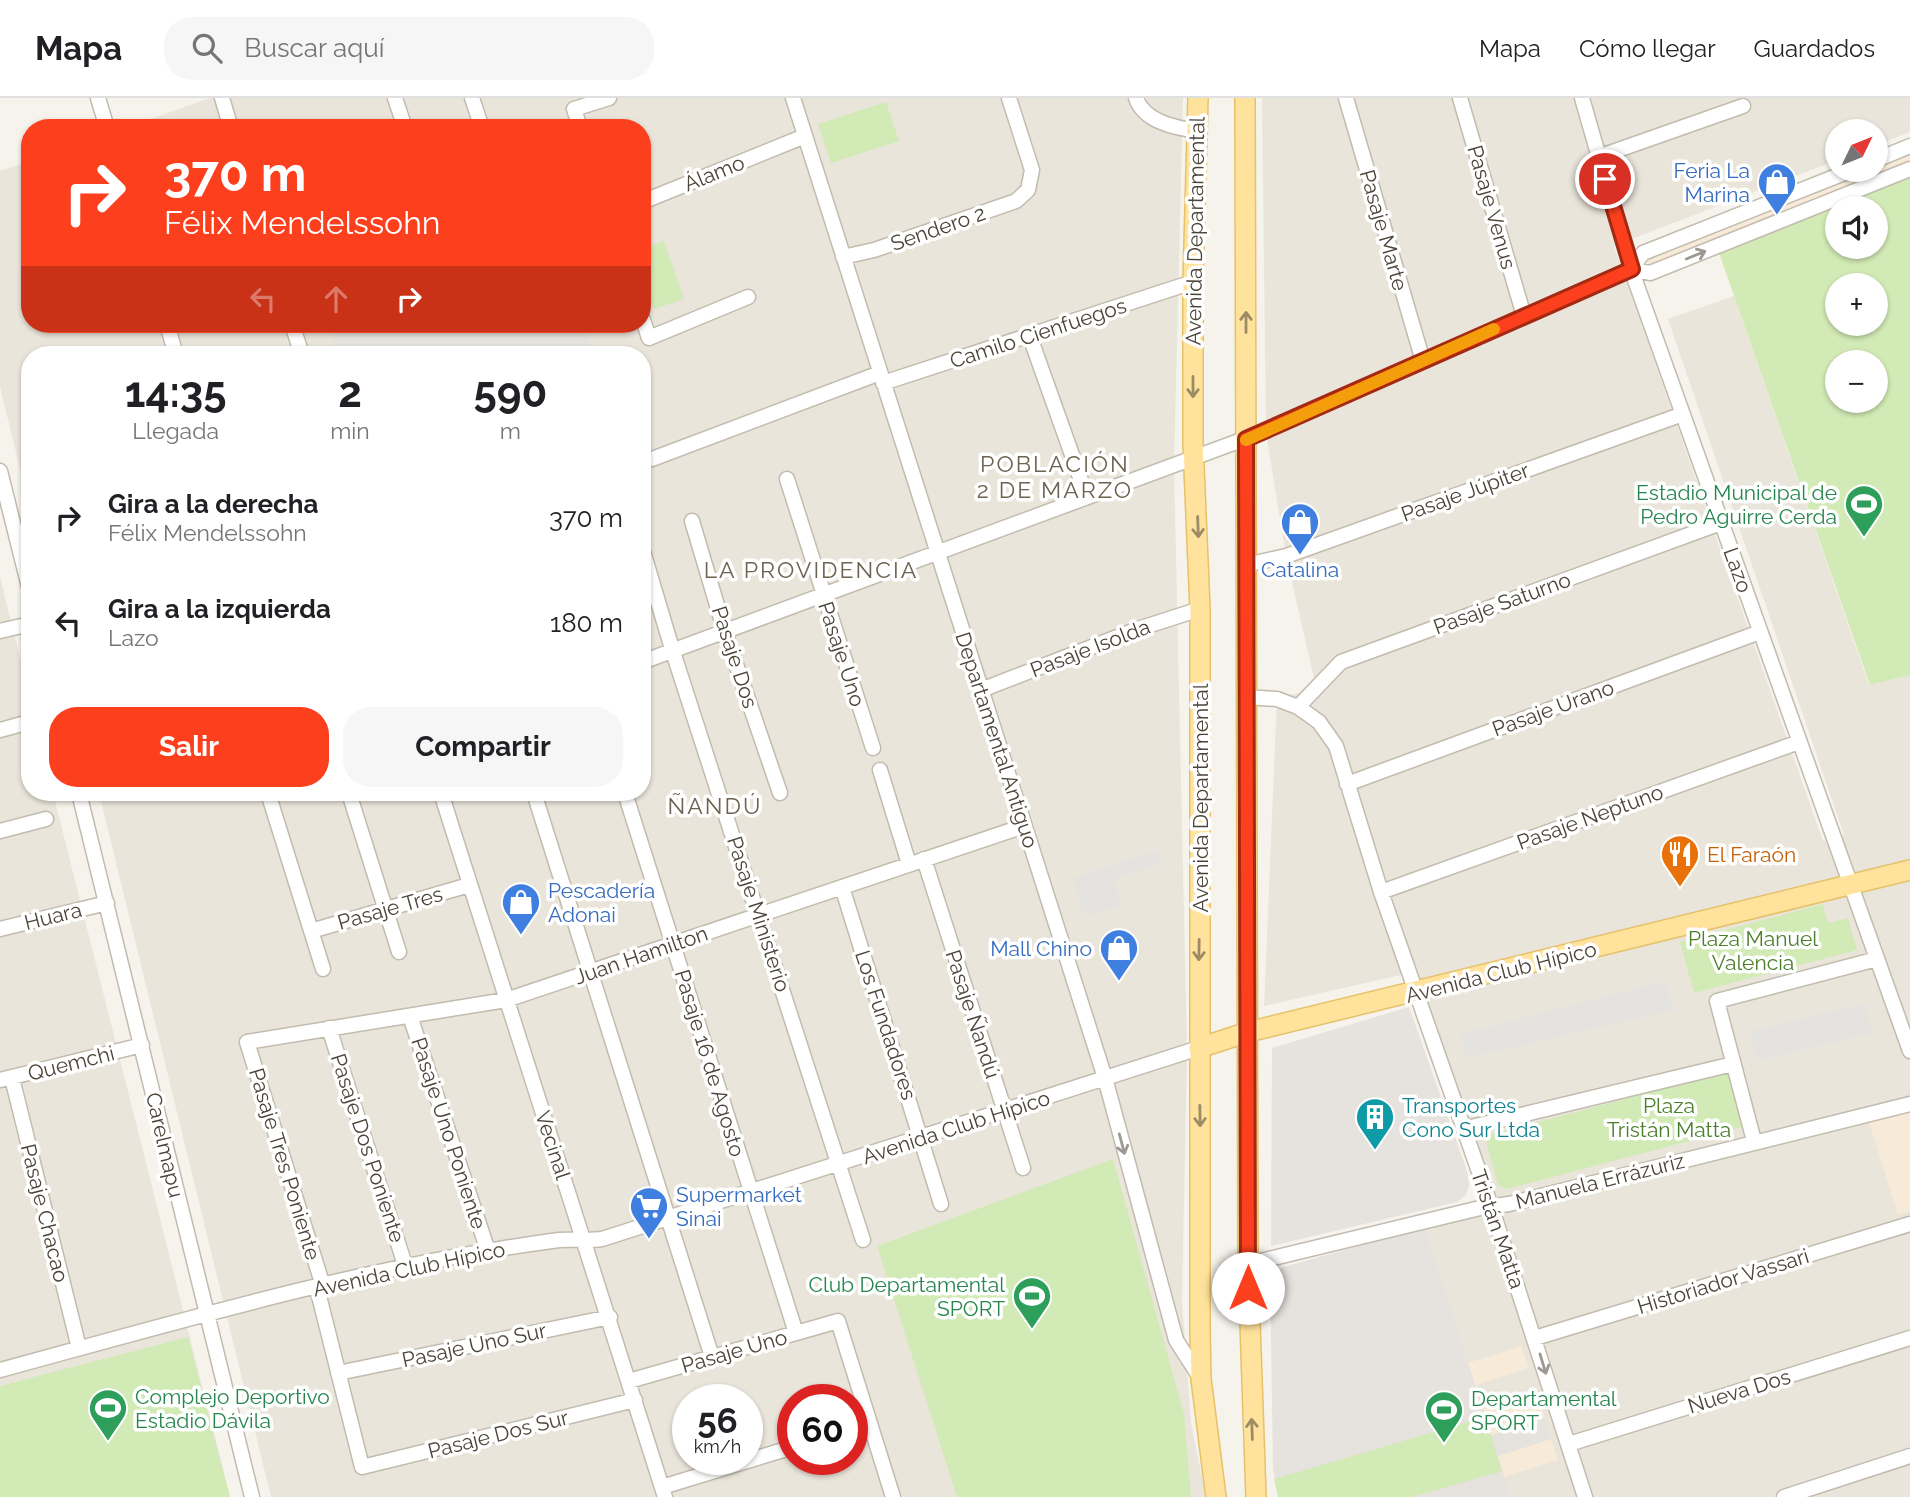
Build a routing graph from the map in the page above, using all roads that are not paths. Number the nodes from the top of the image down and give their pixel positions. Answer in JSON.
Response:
{"nodes":[{"id":1,"x":98,"y":98,"type":"edge"},
{"id":2,"x":222,"y":98,"type":"edge"},
{"id":3,"x":395,"y":98,"type":"edge"},
{"id":4,"x":472,"y":98,"type":"edge"},
{"id":5,"x":609,"y":98,"type":"edge"},
{"id":6,"x":793,"y":98,"type":"edge"},
{"id":7,"x":1010,"y":98,"type":"edge"},
{"id":8,"x":1136,"y":98,"type":"edge"},
{"id":9,"x":1198,"y":98,"type":"edge"},
{"id":10,"x":1245,"y":98,"type":"edge"},
{"id":11,"x":1346,"y":98,"type":"edge"},
{"id":12,"x":1460,"y":98,"type":"edge"},
{"id":13,"x":1582,"y":98,"type":"edge"},
{"id":14,"x":1743,"y":106,"type":"dead end"},
{"id":15,"x":104,"y":119,"type":"edge"},
{"id":16,"x":228,"y":119,"type":"edge"},
{"id":17,"x":402,"y":119,"type":"edge"},
{"id":18,"x":479,"y":119,"type":"edge"},
{"id":19,"x":577,"y":119,"type":"edge"},
{"id":20,"x":1198,"y":131,"type":"junction"},
{"id":21,"x":805,"y":136,"type":"junction"},
{"id":22,"x":1910,"y":146,"type":"edge"},
{"id":23,"x":1888,"y":155,"type":"edge"},
{"id":24,"x":1598,"y":157,"type":"junction"},
{"id":25,"x":1910,"y":169,"type":"edge"},
{"id":26,"x":1825,"y":181,"type":"edge"},
{"id":27,"x":651,"y":198,"type":"edge"},
{"id":28,"x":843,"y":257,"type":"junction"},
{"id":29,"x":1632,"y":269,"type":"junction"},
{"id":30,"x":1193,"y":282,"type":"junction"},
{"id":31,"x":748,"y":297,"type":"dead end"},
{"id":32,"x":1524,"y":316,"type":"junction"},
{"id":33,"x":647,"y":333,"type":"edge"},
{"id":34,"x":1029,"y":334,"type":"junction"},
{"id":35,"x":1423,"y":362,"type":"junction"},
{"id":36,"x":881,"y":378,"type":"junction"},
{"id":37,"x":1683,"y":414,"type":"junction"},
{"id":38,"x":1246,"y":439,"type":"junction"},
{"id":39,"x":1195,"y":458,"type":"junction"},
{"id":40,"x":652,"y":459,"type":"dead end"},
{"id":41,"x":0,"y":471,"type":"edge"},
{"id":42,"x":787,"y":479,"type":"dead end"},
{"id":43,"x":1087,"y":497,"type":"junction"},
{"id":44,"x":692,"y":521,"type":"dead end"},
{"id":45,"x":6,"y":523,"type":"edge"},
{"id":46,"x":1721,"y":523,"type":"junction"},
{"id":47,"x":937,"y":551,"type":"junction"},
{"id":48,"x":1246,"y":565,"type":"junction"},
{"id":49,"x":21,"y":566,"type":"edge"},
{"id":50,"x":651,"y":578,"type":"edge"},
{"id":51,"x":822,"y":594,"type":"junction"},
{"id":52,"x":1200,"y":609,"type":"junction"},
{"id":53,"x":21,"y":626,"type":"edge"},
{"id":54,"x":0,"y":631,"type":"edge"},
{"id":55,"x":725,"y":632,"type":"junction"},
{"id":56,"x":1760,"y":632,"type":"junction"},
{"id":57,"x":673,"y":652,"type":"junction"},
{"id":58,"x":651,"y":659,"type":"edge"},
{"id":59,"x":981,"y":690,"type":"junction"},
{"id":60,"x":1246,"y":697,"type":"junction"},
{"id":61,"x":1298,"y":707,"type":"junction"},
{"id":62,"x":21,"y":724,"type":"edge"},
{"id":63,"x":0,"y":730,"type":"edge"},
{"id":64,"x":1800,"y":742,"type":"junction"},
{"id":65,"x":873,"y":748,"type":"dead end"},
{"id":66,"x":880,"y":770,"type":"dead end"},
{"id":67,"x":1347,"y":784,"type":"junction"},
{"id":68,"x":780,"y":793,"type":"dead end"},
{"id":69,"x":81,"y":801,"type":"edge"},
{"id":70,"x":270,"y":801,"type":"edge"},
{"id":71,"x":351,"y":801,"type":"edge"},
{"id":72,"x":443,"y":801,"type":"edge"},
{"id":73,"x":537,"y":801,"type":"edge"},
{"id":74,"x":628,"y":801,"type":"edge"},
{"id":75,"x":46,"y":819,"type":"dead end"},
{"id":76,"x":1024,"y":826,"type":"junction"},
{"id":77,"x":0,"y":831,"type":"edge"},
{"id":78,"x":924,"y":859,"type":"junction"},
{"id":79,"x":909,"y":864,"type":"junction"},
{"id":80,"x":1910,"y":870,"type":"edge"},
{"id":81,"x":469,"y":885,"type":"junction"},
{"id":82,"x":1850,"y":885,"type":"junction"},
{"id":83,"x":842,"y":887,"type":"junction"},
{"id":84,"x":1381,"y":892,"type":"junction"},
{"id":85,"x":107,"y":903,"type":"junction"},
{"id":86,"x":385,"y":909,"type":"junction"},
{"id":87,"x":759,"y":915,"type":"junction"},
{"id":88,"x":0,"y":929,"type":"edge"},
{"id":89,"x":311,"y":931,"type":"junction"},
{"id":90,"x":673,"y":944,"type":"junction"},
{"id":91,"x":399,"y":952,"type":"dead end"},
{"id":92,"x":1877,"y":959,"type":"junction"},
{"id":93,"x":323,"y":969,"type":"dead end"},
{"id":94,"x":590,"y":972,"type":"junction"},
{"id":95,"x":1415,"y":993,"type":"junction"},
{"id":96,"x":506,"y":1000,"type":"junction"},
{"id":97,"x":410,"y":1016,"type":"junction"},
{"id":98,"x":330,"y":1028,"type":"junction"},
{"id":99,"x":1248,"y":1032,"type":"junction"},
{"id":100,"x":1907,"y":1034,"type":"edge"},
{"id":101,"x":247,"y":1042,"type":"joint"},
{"id":102,"x":142,"y":1045,"type":"junction"},
{"id":103,"x":1199,"y":1048,"type":"junction"},
{"id":104,"x":1910,"y":1051,"type":"edge"},
{"id":105,"x":1733,"y":1064,"type":"junction"},
{"id":106,"x":6,"y":1079,"type":"edge"},
{"id":107,"x":1105,"y":1079,"type":"junction"},
{"id":108,"x":1910,"y":1104,"type":"edge"},
{"id":109,"x":1005,"y":1111,"type":"junction"},
{"id":110,"x":1463,"y":1129,"type":"junction"},
{"id":111,"x":921,"y":1138,"type":"junction"},
{"id":112,"x":1754,"y":1141,"type":"junction"},
{"id":113,"x":838,"y":1164,"type":"junction"},
{"id":114,"x":1023,"y":1168,"type":"dead end"},
{"id":115,"x":751,"y":1192,"type":"junction"},
{"id":116,"x":942,"y":1204,"type":"dead end"},
{"id":117,"x":1491,"y":1206,"type":"junction"},
{"id":118,"x":669,"y":1219,"type":"junction"},
{"id":119,"x":1910,"y":1224,"type":"edge"},
{"id":120,"x":863,"y":1240,"type":"dead end"},
{"id":121,"x":586,"y":1241,"type":"junction"},
{"id":122,"x":488,"y":1251,"type":"junction"},
{"id":123,"x":1248,"y":1264,"type":"junction"},
{"id":124,"x":406,"y":1268,"type":"junction"},
{"id":125,"x":320,"y":1287,"type":"junction"},
{"id":126,"x":205,"y":1314,"type":"junction"},
{"id":127,"x":610,"y":1317,"type":"junction"},
{"id":128,"x":796,"y":1334,"type":"junction"},
{"id":129,"x":1535,"y":1338,"type":"junction"},
{"id":130,"x":1910,"y":1338,"type":"edge"},
{"id":131,"x":79,"y":1348,"type":"junction"},
{"id":132,"x":712,"y":1357,"type":"junction"},
{"id":133,"x":0,"y":1370,"type":"edge"},
{"id":134,"x":338,"y":1373,"type":"junction"},
{"id":135,"x":1202,"y":1380,"type":"junction"},
{"id":136,"x":629,"y":1381,"type":"junction"},
{"id":137,"x":635,"y":1400,"type":"junction"},
{"id":138,"x":870,"y":1423,"type":"joint"},
{"id":139,"x":1569,"y":1444,"type":"junction"},
{"id":140,"x":777,"y":1453,"type":"edge"},
{"id":141,"x":1910,"y":1455,"type":"edge"},
{"id":142,"x":362,"y":1467,"type":"joint"},
{"id":143,"x":664,"y":1492,"type":"edge"},
{"id":144,"x":251,"y":1497,"type":"edge"},
{"id":145,"x":893,"y":1497,"type":"edge"},
{"id":146,"x":1216,"y":1497,"type":"edge"},
{"id":147,"x":1256,"y":1497,"type":"edge"},
{"id":148,"x":1585,"y":1497,"type":"edge"},
{"id":149,"x":1784,"y":1497,"type":"edge"}],
"edges":[{"from":1,"to":15,"type":"street"},
{"from":2,"to":16,"type":"street"},
{"from":3,"to":17,"type":"street"},
{"from":4,"to":18,"type":"street"},
{"from":5,"to":19,"type":"street"},
{"from":6,"to":21,"type":"street","name":"Departamental Antiguo"},
{"from":7,"to":28,"type":"street","name":"Sendero 2"},
{"from":8,"to":20,"type":"street"},
{"from":9,"to":20,"type":"main road","name":"Avenida Departamental"},
{"from":38,"to":10,"type":"main road","one_way":true},
{"from":11,"to":35,"type":"street","name":"Pasaje Marte"},
{"from":12,"to":32,"type":"street","name":"Pasaje Venus"},
{"from":13,"to":24,"type":"street","name":"Lazo"},
{"from":14,"to":24,"type":"street"},
{"from":20,"to":30,"type":"main road","name":"Avenida Departamental"},
{"from":21,"to":27,"type":"street","name":"Álamo"},
{"from":21,"to":28,"type":"street","name":"Departamental Antiguo"},
{"from":22,"to":23,"type":"street"},
{"from":24,"to":29,"type":"street","name":"Lazo"},
{"from":29,"to":25,"type":"street","one_way":true},
{"from":26,"to":29,"type":"street"},
{"from":28,"to":36,"type":"street","name":"Departamental Antiguo"},
{"from":29,"to":32,"type":"street"},
{"from":29,"to":37,"type":"street","name":"Lazo"},
{"from":30,"to":34,"type":"street","name":"Camilo Cienfuegos"},
{"from":30,"to":39,"type":"main road","name":"Avenida Departamental","one_way":true},
{"from":31,"to":33,"type":"street"},
{"from":32,"to":35,"type":"street"},
{"from":34,"to":36,"type":"street","name":"Camilo Cienfuegos"},
{"from":34,"to":43,"type":"street"},
{"from":35,"to":38,"type":"street"},
{"from":36,"to":40,"type":"street","name":"Camilo Cienfuegos"},
{"from":36,"to":47,"type":"street","name":"Departamental Antiguo"},
{"from":37,"to":46,"type":"street","name":"Lazo"},
{"from":37,"to":48,"type":"street","name":"Pasaje Júpiter"},
{"from":38,"to":39,"type":"street"},
{"from":38,"to":48,"type":"main road"},
{"from":39,"to":43,"type":"street"},
{"from":39,"to":52,"type":"main road","name":"Avenida Departamental","one_way":true},
{"from":41,"to":45,"type":"street"},
{"from":42,"to":51,"type":"street","name":"Pasaje Uno"},
{"from":43,"to":47,"type":"street"},
{"from":44,"to":55,"type":"street","name":"Pasaje Dos"},
{"from":45,"to":49,"type":"street"},
{"from":46,"to":56,"type":"street","name":"Lazo"},
{"from":46,"to":61,"type":"street","name":"Pasaje Saturno"},
{"from":47,"to":51,"type":"street"},
{"from":47,"to":59,"type":"street","name":"Departamental Antiguo"},
{"from":48,"to":60,"type":"main road"},
{"from":50,"to":57,"type":"street","name":"Pasaje Ministerio"},
{"from":51,"to":55,"type":"street"},
{"from":51,"to":65,"type":"street","name":"Pasaje Uno"},
{"from":52,"to":59,"type":"street","name":"Pasaje Isolda"},
{"from":52,"to":103,"type":"main road","name":"Avenida Departamental","one_way":true},
{"from":53,"to":54,"type":"street"},
{"from":55,"to":57,"type":"street"},
{"from":55,"to":68,"type":"street","name":"Pasaje Dos"},
{"from":56,"to":64,"type":"street","name":"Lazo"},
{"from":56,"to":67,"type":"street","name":"Pasaje Urano"},
{"from":57,"to":58,"type":"street"},
{"from":57,"to":87,"type":"street","name":"Pasaje Ministerio"},
{"from":59,"to":76,"type":"street","name":"Departamental Antiguo"},
{"from":60,"to":61,"type":"street","name":"Tristán Matta"},
{"from":60,"to":99,"type":"main road"},
{"from":61,"to":67,"type":"street","name":"Tristán Matta"},
{"from":62,"to":63,"type":"street"},
{"from":64,"to":82,"type":"street","name":"Lazo"},
{"from":64,"to":84,"type":"street","name":"Pasaje Neptuno"},
{"from":66,"to":79,"type":"street"},
{"from":67,"to":84,"type":"street","name":"Tristán Matta"},
{"from":69,"to":85,"type":"street","name":"Carelmapu"},
{"from":70,"to":89,"type":"street"},
{"from":71,"to":86,"type":"street"},
{"from":72,"to":81,"type":"street","name":"Vecinal"},
{"from":73,"to":94,"type":"street"},
{"from":74,"to":90,"type":"street","name":"Pasaje 16 de Agosto"},
{"from":75,"to":77,"type":"street"},
{"from":76,"to":78,"type":"street","name":"Juan Hamilton"},
{"from":76,"to":107,"type":"street","name":"Departamental Antiguo"},
{"from":78,"to":79,"type":"street","name":"Juan Hamilton"},
{"from":78,"to":109,"type":"street","name":"Pasaje Ñandú"},
{"from":79,"to":83,"type":"street","name":"Juan Hamilton"},
{"from":80,"to":82,"type":"main road","name":"Avenida Club Hípico"},
{"from":81,"to":86,"type":"street","name":"Pasaje Tres"},
{"from":81,"to":96,"type":"street","name":"Vecinal"},
{"from":82,"to":92,"type":"street","name":"Lazo"},
{"from":82,"to":95,"type":"main road","name":"Avenida Club Hípico"},
{"from":83,"to":87,"type":"street","name":"Juan Hamilton"},
{"from":83,"to":111,"type":"street","name":"Los Fundadores"},
{"from":84,"to":95,"type":"street","name":"Tristán Matta"},
{"from":85,"to":88,"type":"street","name":"Huara"},
{"from":85,"to":102,"type":"street","name":"Carelmapu"},
{"from":86,"to":89,"type":"street","name":"Pasaje Tres"},
{"from":86,"to":91,"type":"street"},
{"from":87,"to":90,"type":"street","name":"Juan Hamilton"},
{"from":87,"to":113,"type":"street","name":"Pasaje Ministerio"},
{"from":89,"to":93,"type":"street"},
{"from":90,"to":94,"type":"street","name":"Juan Hamilton"},
{"from":90,"to":115,"type":"street","name":"Pasaje 16 de Agosto"},
{"from":92,"to":100,"type":"street","name":"Lazo"},
{"from":92,"to":105,"type":"street"},
{"from":94,"to":96,"type":"street","name":"Juan Hamilton"},
{"from":94,"to":118,"type":"street"},
{"from":95,"to":99,"type":"main road","name":"Avenida Club Hípico"},
{"from":95,"to":110,"type":"street","name":"Tristán Matta"},
{"from":96,"to":97,"type":"street","name":"Juan Hamilton"},
{"from":96,"to":121,"type":"street","name":"Vecinal"},
{"from":97,"to":98,"type":"street","name":"Juan Hamilton"},
{"from":97,"to":122,"type":"street","name":"Pasaje Uno Poniente"},
{"from":98,"to":101,"type":"street","name":"Juan Hamilton"},
{"from":98,"to":124,"type":"street","name":"Pasaje Dos Poniente"},
{"from":99,"to":103,"type":"main road","name":"Avenida Club Hípico"},
{"from":99,"to":123,"type":"main road"},
{"from":100,"to":104,"type":"street","name":"Lazo"},
{"from":101,"to":125,"type":"street","name":"Pasaje Tres Poniente"},
{"from":102,"to":106,"type":"street","name":"Quemchi"},
{"from":102,"to":126,"type":"street","name":"Carelmapu"},
{"from":103,"to":107,"type":"street","name":"Avenida Club Hípico"},
{"from":103,"to":135,"type":"main road","name":"Avenida Departamental","one_way":true},
{"from":105,"to":110,"type":"street"},
{"from":105,"to":112,"type":"street"},
{"from":106,"to":131,"type":"street","name":"Pasaje Chacao"},
{"from":107,"to":109,"type":"street","name":"Avenida Club Hípico"},
{"from":107,"to":135,"type":"street","name":"Departamental Antiguo","one_way":true},
{"from":108,"to":112,"type":"street","name":"Manuela Errázuriz"},
{"from":109,"to":111,"type":"street","name":"Avenida Club Hípico"},
{"from":109,"to":114,"type":"street","name":"Pasaje Ñandú"},
{"from":110,"to":117,"type":"street","name":"Tristán Matta"},
{"from":111,"to":113,"type":"street","name":"Avenida Club Hípico"},
{"from":111,"to":116,"type":"street","name":"Los Fundadores"},
{"from":112,"to":117,"type":"street","name":"Manuela Errázuriz"},
{"from":113,"to":115,"type":"street","name":"Avenida Club Hípico"},
{"from":113,"to":120,"type":"street","name":"Pasaje Ministerio"},
{"from":115,"to":118,"type":"street","name":"Avenida Club Hípico"},
{"from":115,"to":128,"type":"street","name":"Pasaje 16 de Agosto"},
{"from":117,"to":123,"type":"street","name":"Manuela Errázuriz"},
{"from":117,"to":129,"type":"street","name":"Tristán Matta"},
{"from":118,"to":121,"type":"street","name":"Avenida Club Hípico"},
{"from":118,"to":132,"type":"street"},
{"from":119,"to":129,"type":"street","name":"Historiador Vassari"},
{"from":121,"to":122,"type":"street","name":"Avenida Club Hípico"},
{"from":121,"to":127,"type":"street","name":"Vecinal"},
{"from":122,"to":124,"type":"street","name":"Avenida Club Hípico"},
{"from":147,"to":123,"type":"main road","one_way":true},
{"from":124,"to":125,"type":"street","name":"Avenida Club Hípico"},
{"from":125,"to":126,"type":"street","name":"Avenida Club Hípico"},
{"from":125,"to":134,"type":"street","name":"Pasaje Tres Poniente"},
{"from":126,"to":131,"type":"street","name":"Avenida Club Hípico"},
{"from":126,"to":144,"type":"street","name":"Carelmapu"},
{"from":127,"to":134,"type":"street","name":"Pasaje Uno Sur"},
{"from":127,"to":136,"type":"street","name":"Vecinal"},
{"from":128,"to":132,"type":"street","name":"Pasaje Uno"},
{"from":128,"to":138,"type":"street","name":"Pasaje Uno"},
{"from":129,"to":139,"type":"street","name":"Tristán Matta","one_way":true},
{"from":130,"to":139,"type":"street","name":"Nueva Dos"},
{"from":131,"to":133,"type":"street","name":"Avenida Club Hípico"},
{"from":132,"to":136,"type":"street","name":"Pasaje Uno"},
{"from":134,"to":142,"type":"street","name":"Pasaje Tres Poniente"},
{"from":135,"to":146,"type":"main road","name":"Avenida Departamental"},
{"from":136,"to":137,"type":"street","name":"Vecinal"},
{"from":137,"to":142,"type":"street","name":"Pasaje Dos Sur"},
{"from":137,"to":143,"type":"street","name":"Vecinal"},
{"from":138,"to":145,"type":"street"},
{"from":139,"to":148,"type":"street","name":"Tristán Matta"},
{"from":140,"to":143,"type":"street"},
{"from":141,"to":149,"type":"street"}]}
